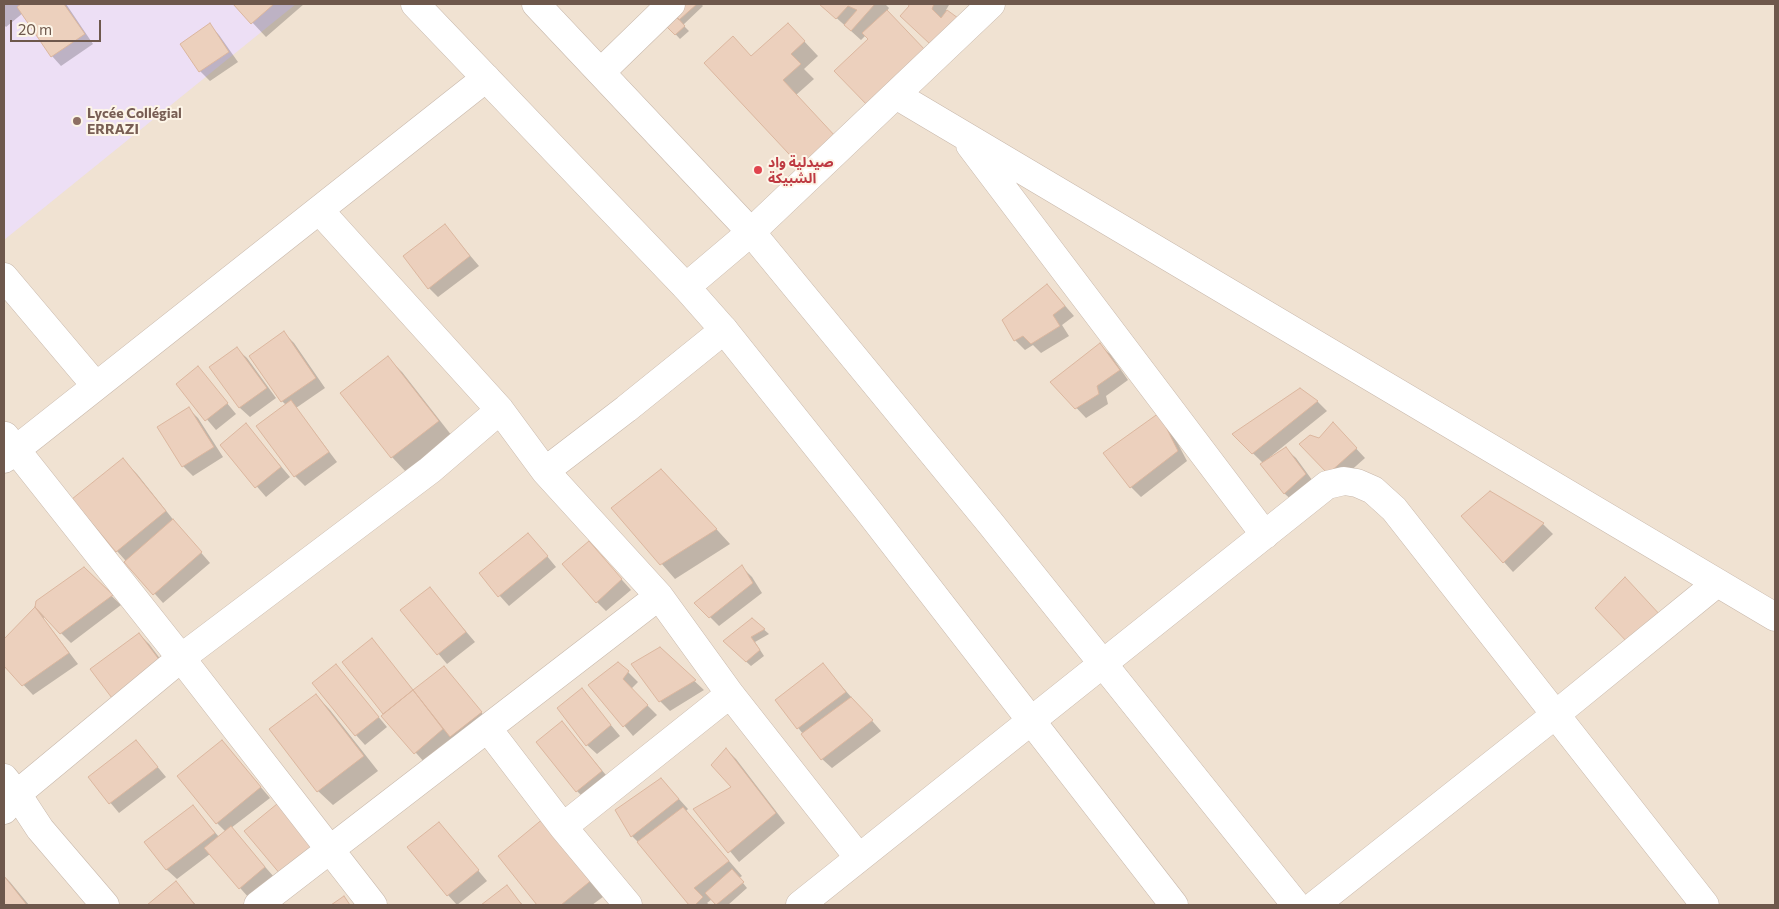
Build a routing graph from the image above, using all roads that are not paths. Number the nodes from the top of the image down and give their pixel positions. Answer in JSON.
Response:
{"nodes":[{"id":1,"x":415,"y":4,"type":"edge"},
{"id":2,"x":536,"y":4,"type":"edge"},
{"id":3,"x":671,"y":4,"type":"edge"},
{"id":4,"x":987,"y":5,"type":"edge"},
{"id":5,"x":601,"y":72,"type":"junction"},
{"id":6,"x":486,"y":78,"type":"junction"},
{"id":7,"x":896,"y":95,"type":"junction"},
{"id":8,"x":961,"y":134,"type":"junction"},
{"id":9,"x":319,"y":210,"type":"junction"},
{"id":10,"x":751,"y":232,"type":"junction"},
{"id":11,"x":4,"y":277,"type":"edge"},
{"id":12,"x":686,"y":287,"type":"junction"},
{"id":13,"x":724,"y":330,"type":"junction"},
{"id":14,"x":96,"y":386,"type":"junction"},
{"id":15,"x":500,"y":410,"type":"junction"},
{"id":16,"x":8,"y":448,"type":"edge"},
{"id":17,"x":545,"y":471,"type":"junction"},
{"id":18,"x":1265,"y":535,"type":"junction"},
{"id":19,"x":1717,"y":584,"type":"junction"},
{"id":20,"x":659,"y":596,"type":"junction"},
{"id":21,"x":1775,"y":617,"type":"edge"},
{"id":22,"x":180,"y":658,"type":"junction"},
{"id":23,"x":1103,"y":664,"type":"junction"},
{"id":24,"x":730,"y":694,"type":"junction"},
{"id":25,"x":1555,"y":715,"type":"junction"},
{"id":26,"x":1030,"y":721,"type":"junction"},
{"id":27,"x":488,"y":729,"type":"junction"},
{"id":28,"x":8,"y":794,"type":"edge"},
{"id":29,"x":563,"y":827,"type":"junction"},
{"id":30,"x":330,"y":851,"type":"junction"},
{"id":31,"x":859,"y":858,"type":"junction"},
{"id":32,"x":104,"y":905,"type":"edge"},
{"id":33,"x":258,"y":905,"type":"edge"},
{"id":34,"x":373,"y":905,"type":"edge"},
{"id":35,"x":628,"y":905,"type":"edge"},
{"id":36,"x":800,"y":905,"type":"edge"},
{"id":37,"x":1174,"y":905,"type":"edge"},
{"id":38,"x":1296,"y":905,"type":"edge"},
{"id":39,"x":1315,"y":905,"type":"edge"},
{"id":40,"x":1705,"y":905,"type":"edge"}],
"edges":[{"from":1,"to":6,"type":"street"},
{"from":2,"to":5,"type":"street"},
{"from":3,"to":5,"type":"street"},
{"from":4,"to":7,"type":"street"},
{"from":5,"to":10,"type":"street"},
{"from":6,"to":9,"type":"street"},
{"from":6,"to":12,"type":"street"},
{"from":7,"to":8,"type":"street"},
{"from":7,"to":10,"type":"street"},
{"from":8,"to":18,"type":"street"},
{"from":8,"to":19,"type":"street"},
{"from":9,"to":14,"type":"street"},
{"from":9,"to":15,"type":"street"},
{"from":10,"to":12,"type":"street"},
{"from":10,"to":23,"type":"street"},
{"from":11,"to":14,"type":"street"},
{"from":12,"to":13,"type":"street"},
{"from":13,"to":17,"type":"street"},
{"from":13,"to":26,"type":"street"},
{"from":14,"to":16,"type":"street"},
{"from":15,"to":17,"type":"street"},
{"from":15,"to":22,"type":"street"},
{"from":16,"to":22,"type":"street"},
{"from":17,"to":20,"type":"street"},
{"from":18,"to":23,"type":"street"},
{"from":18,"to":25,"type":"street"},
{"from":19,"to":21,"type":"street"},
{"from":19,"to":25,"type":"street"},
{"from":20,"to":24,"type":"street"},
{"from":20,"to":27,"type":"street"},
{"from":22,"to":28,"type":"street"},
{"from":22,"to":30,"type":"street"},
{"from":23,"to":26,"type":"street"},
{"from":23,"to":38,"type":"street"},
{"from":24,"to":29,"type":"street"},
{"from":24,"to":31,"type":"street"},
{"from":25,"to":39,"type":"street"},
{"from":25,"to":40,"type":"street"},
{"from":26,"to":31,"type":"street"},
{"from":26,"to":37,"type":"street"},
{"from":27,"to":29,"type":"street"},
{"from":27,"to":30,"type":"street"},
{"from":28,"to":32,"type":"street"},
{"from":29,"to":35,"type":"street"},
{"from":30,"to":33,"type":"street"},
{"from":30,"to":34,"type":"street"},
{"from":31,"to":36,"type":"street"}]}
